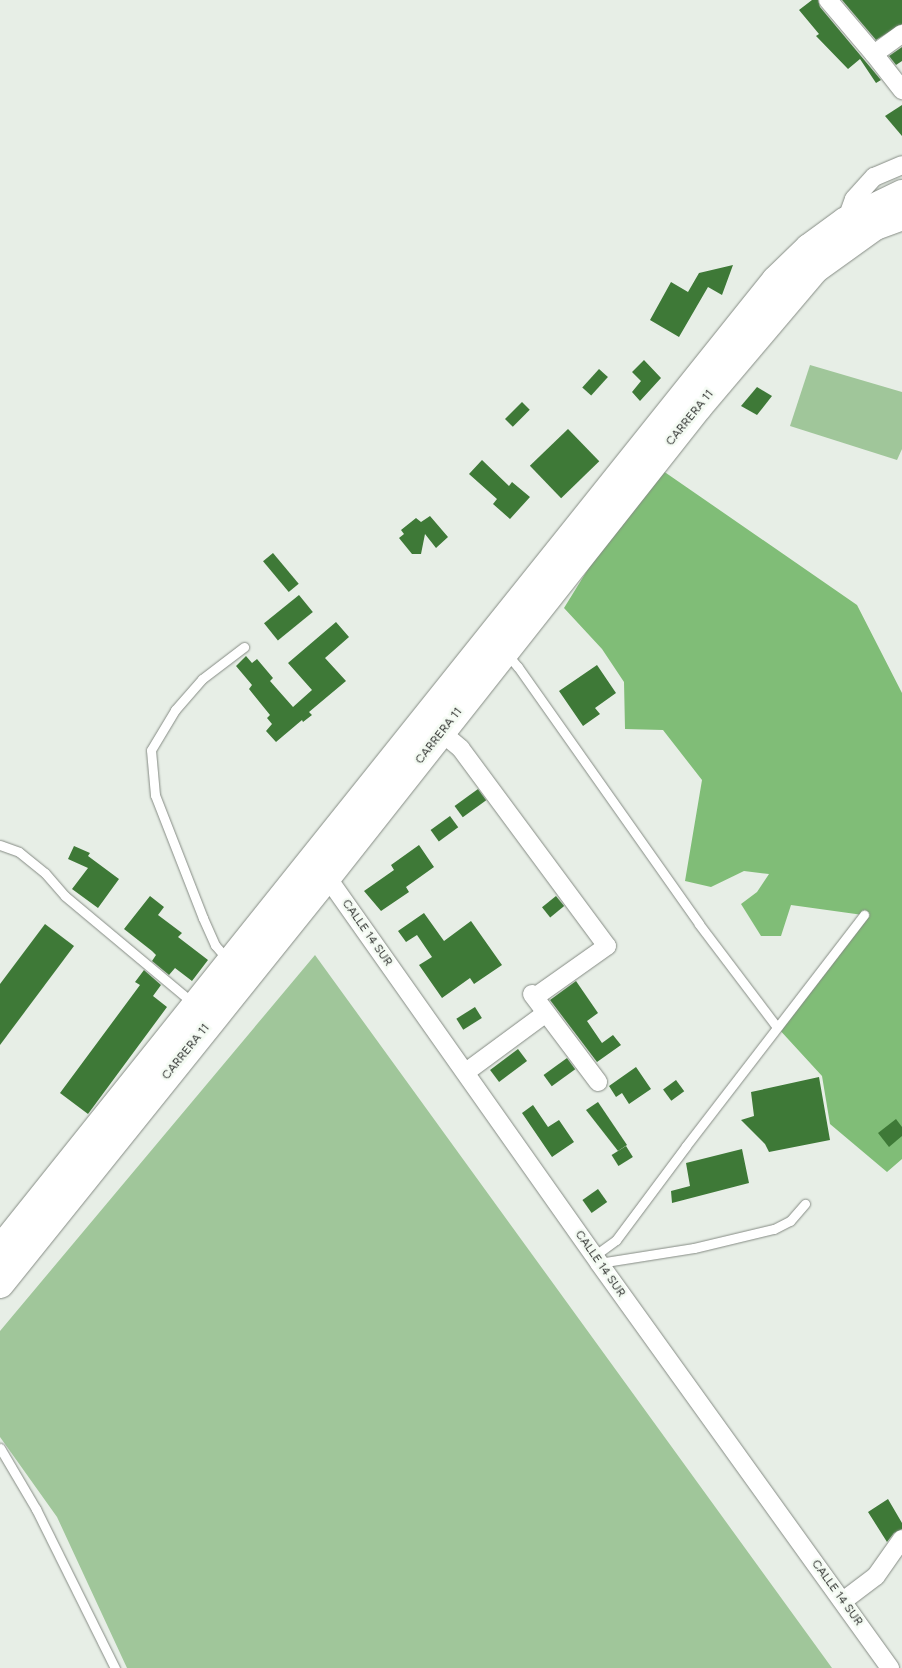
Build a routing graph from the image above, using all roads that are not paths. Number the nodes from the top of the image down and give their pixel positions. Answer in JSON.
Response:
{"nodes":[{"id":1,"x":828,"y":0,"type":"edge"},
{"id":2,"x":902,"y":34,"type":"edge"},
{"id":3,"x":874,"y":54,"type":"junction"},
{"id":4,"x":902,"y":90,"type":"edge"},
{"id":5,"x":902,"y":165,"type":"edge"},
{"id":6,"x":902,"y":194,"type":"edge"},
{"id":7,"x":902,"y":216,"type":"edge"},
{"id":8,"x":846,"y":222,"type":"junction"},
{"id":9,"x":244,"y":647,"type":"dead end"},
{"id":10,"x":505,"y":652,"type":"junction"},
{"id":11,"x":441,"y":732,"type":"junction"},
{"id":12,"x":0,"y":845,"type":"edge"},
{"id":13,"x":318,"y":870,"type":"junction"},
{"id":14,"x":864,"y":915,"type":"dead end"},
{"id":15,"x":239,"y":969,"type":"junction"},
{"id":16,"x":195,"y":1006,"type":"junction"},
{"id":17,"x":546,"y":1013,"type":"junction"},
{"id":18,"x":777,"y":1027,"type":"junction"},
{"id":19,"x":466,"y":1072,"type":"junction"},
{"id":20,"x":598,"y":1082,"type":"dead end"},
{"id":21,"x":805,"y":1204,"type":"dead end"},
{"id":22,"x":0,"y":1250,"type":"edge"},
{"id":23,"x":596,"y":1260,"type":"junction"},
{"id":24,"x":0,"y":1284,"type":"edge"},
{"id":25,"x":0,"y":1448,"type":"edge"},
{"id":26,"x":902,"y":1539,"type":"edge"},
{"id":27,"x":843,"y":1602,"type":"junction"},
{"id":28,"x":115,"y":1668,"type":"edge"},
{"id":29,"x":890,"y":1668,"type":"edge"}],
"edges":[{"from":1,"to":3,"type":"street"},
{"from":2,"to":3,"type":"street"},
{"from":3,"to":4,"type":"street"},
{"from":5,"to":8,"type":"street"},
{"from":6,"to":8,"type":"main road","name":"CARRERA 11"},
{"from":7,"to":10,"type":"main road","name":"CARRERA 11"},
{"from":8,"to":13,"type":"main road","name":"CARRERA 11"},
{"from":9,"to":15,"type":"lane"},
{"from":10,"to":11,"type":"main road","name":"CARRERA 11"},
{"from":10,"to":18,"type":"lane"},
{"from":11,"to":13,"type":"main road","name":"CARRERA 11"},
{"from":11,"to":17,"type":"street"},
{"from":12,"to":16,"type":"lane"},
{"from":13,"to":15,"type":"main road","name":"CARRERA 11"},
{"from":13,"to":19,"type":"street","name":"CALLE 14 SUR"},
{"from":14,"to":18,"type":"lane"},
{"from":15,"to":16,"type":"main road","name":"CARRERA 11"},
{"from":15,"to":24,"type":"main road","name":"CARRERA 11"},
{"from":16,"to":22,"type":"main road","name":"CARRERA 11"},
{"from":17,"to":19,"type":"street"},
{"from":17,"to":20,"type":"street"},
{"from":18,"to":23,"type":"lane"},
{"from":19,"to":23,"type":"street","name":"CALLE 14 SUR"},
{"from":21,"to":23,"type":"lane"},
{"from":23,"to":27,"type":"street","name":"CALLE 14 SUR"},
{"from":25,"to":28,"type":"lane"},
{"from":26,"to":27,"type":"street"},
{"from":27,"to":29,"type":"street","name":"CALLE 14 SUR"}]}
